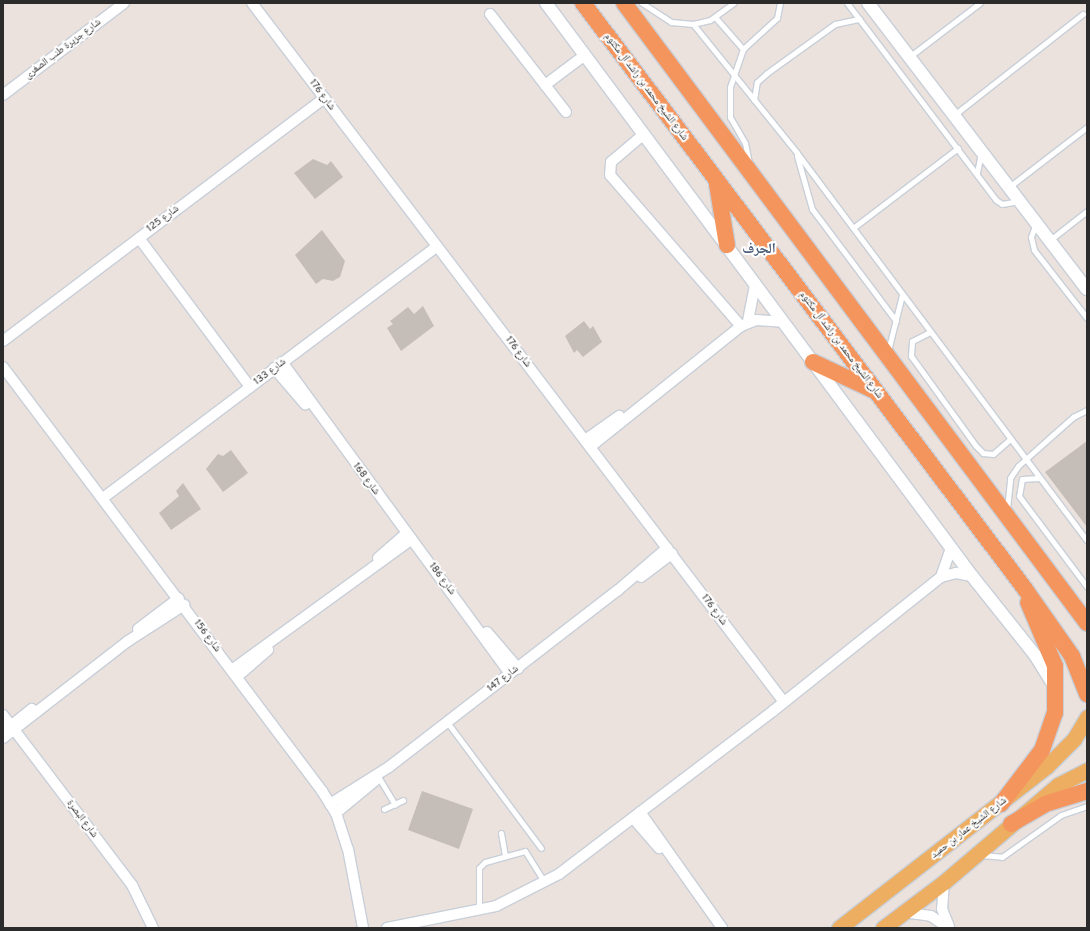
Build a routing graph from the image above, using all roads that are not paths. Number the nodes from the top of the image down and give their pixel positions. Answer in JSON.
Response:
{"nodes":[{"id":1,"x":124,"y":3,"type":"edge"},
{"id":2,"x":252,"y":3,"type":"edge"},
{"id":3,"x":546,"y":3,"type":"edge"},
{"id":4,"x":583,"y":3,"type":"edge"},
{"id":5,"x":624,"y":3,"type":"edge"},
{"id":6,"x":642,"y":3,"type":"edge"},
{"id":7,"x":733,"y":3,"type":"edge"},
{"id":8,"x":780,"y":3,"type":"edge"},
{"id":9,"x":847,"y":3,"type":"edge"},
{"id":10,"x":868,"y":3,"type":"edge"},
{"id":11,"x":980,"y":3,"type":"edge"},
{"id":12,"x":490,"y":14,"type":"dead end"},
{"id":13,"x":1083,"y":14,"type":"dead end"},
{"id":14,"x":715,"y":17,"type":"junction"},
{"id":15,"x":860,"y":19,"type":"junction"},
{"id":16,"x":693,"y":24,"type":"junction"},
{"id":17,"x":743,"y":49,"type":"junction"},
{"id":18,"x":585,"y":55,"type":"junction"},
{"id":19,"x":909,"y":57,"type":"junction"},
{"id":20,"x":732,"y":74,"type":"junction"},
{"id":21,"x":545,"y":85,"type":"junction"},
{"id":22,"x":3,"y":95,"type":"edge"},
{"id":23,"x":324,"y":98,"type":"junction"},
{"id":24,"x":754,"y":101,"type":"junction"},
{"id":25,"x":566,"y":112,"type":"dead end"},
{"id":26,"x":954,"y":115,"type":"junction"},
{"id":27,"x":1087,"y":127,"type":"edge"},
{"id":28,"x":644,"y":134,"type":"junction"},
{"id":29,"x":958,"y":148,"type":"junction"},
{"id":30,"x":981,"y":151,"type":"junction"},
{"id":31,"x":797,"y":154,"type":"junction"},
{"id":32,"x":749,"y":168,"type":"junction"},
{"id":33,"x":977,"y":174,"type":"junction"},
{"id":34,"x":716,"y":182,"type":"junction"},
{"id":35,"x":1009,"y":188,"type":"junction"},
{"id":36,"x":1020,"y":201,"type":"junction"},
{"id":37,"x":1087,"y":211,"type":"edge"},
{"id":38,"x":1036,"y":222,"type":"junction"},
{"id":39,"x":853,"y":228,"type":"junction"},
{"id":40,"x":139,"y":238,"type":"junction"},
{"id":41,"x":1050,"y":240,"type":"junction"},
{"id":42,"x":727,"y":245,"type":"junction"},
{"id":43,"x":436,"y":246,"type":"junction"},
{"id":44,"x":755,"y":286,"type":"junction"},
{"id":45,"x":1087,"y":289,"type":"edge"},
{"id":46,"x":902,"y":295,"type":"junction"},
{"id":47,"x":1087,"y":318,"type":"edge"},
{"id":48,"x":896,"y":321,"type":"junction"},
{"id":49,"x":782,"y":322,"type":"junction"},
{"id":50,"x":744,"y":323,"type":"junction"},
{"id":51,"x":930,"y":332,"type":"junction"},
{"id":52,"x":3,"y":341,"type":"edge"},
{"id":53,"x":888,"y":352,"type":"junction"},
{"id":54,"x":813,"y":362,"type":"junction"},
{"id":55,"x":278,"y":365,"type":"junction"},
{"id":56,"x":3,"y":367,"type":"edge"},
{"id":57,"x":250,"y":387,"type":"junction"},
{"id":58,"x":878,"y":393,"type":"junction"},
{"id":59,"x":1087,"y":410,"type":"edge"},
{"id":60,"x":1010,"y":439,"type":"junction"},
{"id":61,"x":588,"y":444,"type":"junction"},
{"id":62,"x":1024,"y":459,"type":"junction"},
{"id":63,"x":1039,"y":478,"type":"junction"},
{"id":64,"x":102,"y":498,"type":"junction"},
{"id":65,"x":1007,"y":512,"type":"junction"},
{"id":66,"x":410,"y":536,"type":"junction"},
{"id":67,"x":1087,"y":541,"type":"edge"},
{"id":68,"x":951,"y":548,"type":"junction"},
{"id":69,"x":669,"y":551,"type":"junction"},
{"id":70,"x":972,"y":576,"type":"junction"},
{"id":71,"x":940,"y":577,"type":"junction"},
{"id":72,"x":1087,"y":586,"type":"edge"},
{"id":73,"x":1025,"y":589,"type":"junction"},
{"id":74,"x":1062,"y":589,"type":"junction"},
{"id":75,"x":181,"y":602,"type":"junction"},
{"id":76,"x":1087,"y":607,"type":"edge"},
{"id":77,"x":1087,"y":623,"type":"edge"},
{"id":78,"x":514,"y":671,"type":"junction"},
{"id":79,"x":235,"y":672,"type":"junction"},
{"id":80,"x":1057,"y":692,"type":"junction"},
{"id":81,"x":1087,"y":694,"type":"edge"},
{"id":82,"x":784,"y":702,"type":"junction"},
{"id":83,"x":3,"y":715,"type":"edge"},
{"id":84,"x":1087,"y":717,"type":"edge"},
{"id":85,"x":447,"y":722,"type":"junction"},
{"id":86,"x":10,"y":730,"type":"edge"},
{"id":87,"x":3,"y":738,"type":"edge"},
{"id":88,"x":389,"y":767,"type":"junction"},
{"id":89,"x":1087,"y":770,"type":"edge"},
{"id":90,"x":379,"y":778,"type":"junction"},
{"id":91,"x":1087,"y":791,"type":"edge"},
{"id":92,"x":404,"y":800,"type":"dead end"},
{"id":93,"x":330,"y":804,"type":"junction"},
{"id":94,"x":1000,"y":804,"type":"junction"},
{"id":95,"x":395,"y":805,"type":"junction"},
{"id":96,"x":1087,"y":806,"type":"edge"},
{"id":97,"x":384,"y":810,"type":"dead end"},
{"id":98,"x":336,"y":813,"type":"junction"},
{"id":99,"x":637,"y":815,"type":"junction"},
{"id":100,"x":1011,"y":824,"type":"junction"},
{"id":101,"x":501,"y":833,"type":"dead end"},
{"id":102,"x":541,"y":848,"type":"dead end"},
{"id":103,"x":974,"y":853,"type":"junction"},
{"id":104,"x":505,"y":855,"type":"junction"},
{"id":105,"x":944,"y":882,"type":"junction"},
{"id":106,"x":544,"y":883,"type":"junction"},
{"id":107,"x":479,"y":911,"type":"junction"},
{"id":108,"x":903,"y":912,"type":"junction"},
{"id":109,"x":153,"y":928,"type":"edge"},
{"id":110,"x":363,"y":928,"type":"edge"},
{"id":111,"x":387,"y":928,"type":"edge"},
{"id":112,"x":722,"y":928,"type":"edge"},
{"id":113,"x":839,"y":928,"type":"edge"},
{"id":114,"x":883,"y":928,"type":"edge"},
{"id":115,"x":950,"y":928,"type":"edge"}],
"edges":[{"from":1,"to":22,"type":"street","name":"شارع جزيرة طنب الصغرى"},
{"from":2,"to":23,"type":"street","name":"شارع 176"},
{"from":3,"to":18,"type":"street"},
{"from":4,"to":34,"type":"highway","name":"شارع الشيخ محمد بن راشد آل مكتوم"},
{"from":5,"to":32,"type":"highway"},
{"from":6,"to":16,"type":"lane"},
{"from":7,"to":14,"type":"lane"},
{"from":8,"to":17,"type":"lane"},
{"from":9,"to":15,"type":"lane"},
{"from":10,"to":19,"type":"street"},
{"from":11,"to":19,"type":"lane"},
{"from":12,"to":21,"type":"street"},
{"from":13,"to":26,"type":"lane"},
{"from":14,"to":16,"type":"lane"},
{"from":14,"to":17,"type":"lane"},
{"from":15,"to":24,"type":"lane"},
{"from":15,"to":29,"type":"lane"},
{"from":16,"to":20,"type":"lane"},
{"from":17,"to":20,"type":"lane"},
{"from":18,"to":21,"type":"street"},
{"from":18,"to":28,"type":"street"},
{"from":19,"to":26,"type":"street"},
{"from":20,"to":24,"type":"lane"},
{"from":20,"to":32,"type":"lane"},
{"from":21,"to":25,"type":"street"},
{"from":23,"to":40,"type":"street","name":"شارع 125"},
{"from":23,"to":43,"type":"street","name":"شارع 176"},
{"from":24,"to":31,"type":"lane"},
{"from":26,"to":30,"type":"street"},
{"from":27,"to":35,"type":"lane"},
{"from":28,"to":42,"type":"street"},
{"from":28,"to":50,"type":"street"},
{"from":29,"to":33,"type":"lane"},
{"from":29,"to":39,"type":"lane"},
{"from":30,"to":33,"type":"lane"},
{"from":30,"to":35,"type":"street"},
{"from":31,"to":39,"type":"lane"},
{"from":31,"to":48,"type":"lane"},
{"from":32,"to":53,"type":"highway"},
{"from":33,"to":36,"type":"lane"},
{"from":34,"to":42,"type":"highway"},
{"from":34,"to":58,"type":"highway","name":"شارع الشيخ محمد بن راشد آل مكتوم"},
{"from":35,"to":36,"type":"street"},
{"from":36,"to":38,"type":"street"},
{"from":37,"to":41,"type":"lane"},
{"from":38,"to":41,"type":"street"},
{"from":38,"to":47,"type":"lane"},
{"from":39,"to":46,"type":"lane"},
{"from":40,"to":52,"type":"street","name":"شارع 125"},
{"from":40,"to":57,"type":"street"},
{"from":41,"to":45,"type":"street"},
{"from":42,"to":44,"type":"street"},
{"from":43,"to":55,"type":"street","name":"شارع 133"},
{"from":43,"to":61,"type":"street","name":"شارع 176"},
{"from":44,"to":49,"type":"street"},
{"from":44,"to":50,"type":"street"},
{"from":46,"to":48,"type":"lane"},
{"from":46,"to":51,"type":"lane"},
{"from":48,"to":53,"type":"lane"},
{"from":49,"to":50,"type":"street"},
{"from":49,"to":54,"type":"street"},
{"from":50,"to":61,"type":"street"},
{"from":51,"to":60,"type":"lane"},
{"from":51,"to":60,"type":"lane"},
{"from":53,"to":65,"type":"highway"},
{"from":54,"to":58,"type":"highway"},
{"from":54,"to":68,"type":"street"},
{"from":55,"to":57,"type":"street","name":"شارع 133"},
{"from":55,"to":66,"type":"street","name":"شارع 168"},
{"from":56,"to":64,"type":"street","name":"شارع 156"},
{"from":57,"to":64,"type":"street","name":"شارع 133"},
{"from":58,"to":73,"type":"highway","name":"شارع الشيخ محمد بن راشد آل مكتوم"},
{"from":59,"to":62,"type":"lane"},
{"from":60,"to":62,"type":"lane"},
{"from":61,"to":69,"type":"street","name":"شارع 176"},
{"from":62,"to":63,"type":"lane"},
{"from":62,"to":65,"type":"lane"},
{"from":63,"to":67,"type":"lane"},
{"from":63,"to":72,"type":"lane"},
{"from":64,"to":75,"type":"street","name":"شارع 156"},
{"from":65,"to":74,"type":"highway"},
{"from":66,"to":78,"type":"street","name":"شارع 186"},
{"from":66,"to":79,"type":"street"},
{"from":68,"to":70,"type":"street"},
{"from":68,"to":71,"type":"street"},
{"from":69,"to":78,"type":"street","name":"شارع 147"},
{"from":69,"to":82,"type":"street","name":"شارع 176"},
{"from":70,"to":71,"type":"street"},
{"from":70,"to":80,"type":"street"},
{"from":71,"to":82,"type":"street"},
{"from":73,"to":80,"type":"highway"},
{"from":73,"to":81,"type":"highway","name":"شارع الشيخ محمد بن راشد آل مكتوم"},
{"from":74,"to":76,"type":"highway"},
{"from":74,"to":77,"type":"highway"},
{"from":75,"to":79,"type":"street","name":"شارع 156"},
{"from":75,"to":86,"type":"street"},
{"from":78,"to":85,"type":"street","name":"شارع 147"},
{"from":79,"to":93,"type":"street","name":"شارع 156"},
{"from":80,"to":94,"type":"highway"},
{"from":82,"to":99,"type":"street"},
{"from":83,"to":86,"type":"street","name":"شارع البصرة"},
{"from":84,"to":94,"type":"main road","name":"شارع الشيخ عمار بن حميد"},
{"from":85,"to":88,"type":"street","name":"شارع 147"},
{"from":85,"to":102,"type":"lane"},
{"from":86,"to":87,"type":"street"},
{"from":86,"to":109,"type":"street","name":"شارع البصرة"},
{"from":88,"to":90,"type":"street","name":"شارع 147"},
{"from":88,"to":93,"type":"street","name":"شارع 147"},
{"from":89,"to":100,"type":"main road"},
{"from":90,"to":95,"type":"lane"},
{"from":90,"to":98,"type":"street","name":"شارع 147"},
{"from":91,"to":100,"type":"highway"},
{"from":92,"to":95,"type":"lane"},
{"from":93,"to":98,"type":"street","name":"شارع 156"},
{"from":94,"to":113,"type":"main road","name":"شارع الشيخ عمار بن حميد"},
{"from":95,"to":97,"type":"lane"},
{"from":96,"to":103,"type":"lane"},
{"from":98,"to":110,"type":"street","name":"شارع 156"},
{"from":99,"to":106,"type":"street"},
{"from":99,"to":112,"type":"street"},
{"from":100,"to":103,"type":"main road"},
{"from":101,"to":104,"type":"lane"},
{"from":103,"to":105,"type":"main road"},
{"from":104,"to":106,"type":"lane"},
{"from":104,"to":107,"type":"lane"},
{"from":105,"to":108,"type":"main road"},
{"from":105,"to":115,"type":"street"},
{"from":106,"to":107,"type":"street"},
{"from":107,"to":111,"type":"street"},
{"from":108,"to":114,"type":"main road"},
{"from":108,"to":115,"type":"street"}]}
